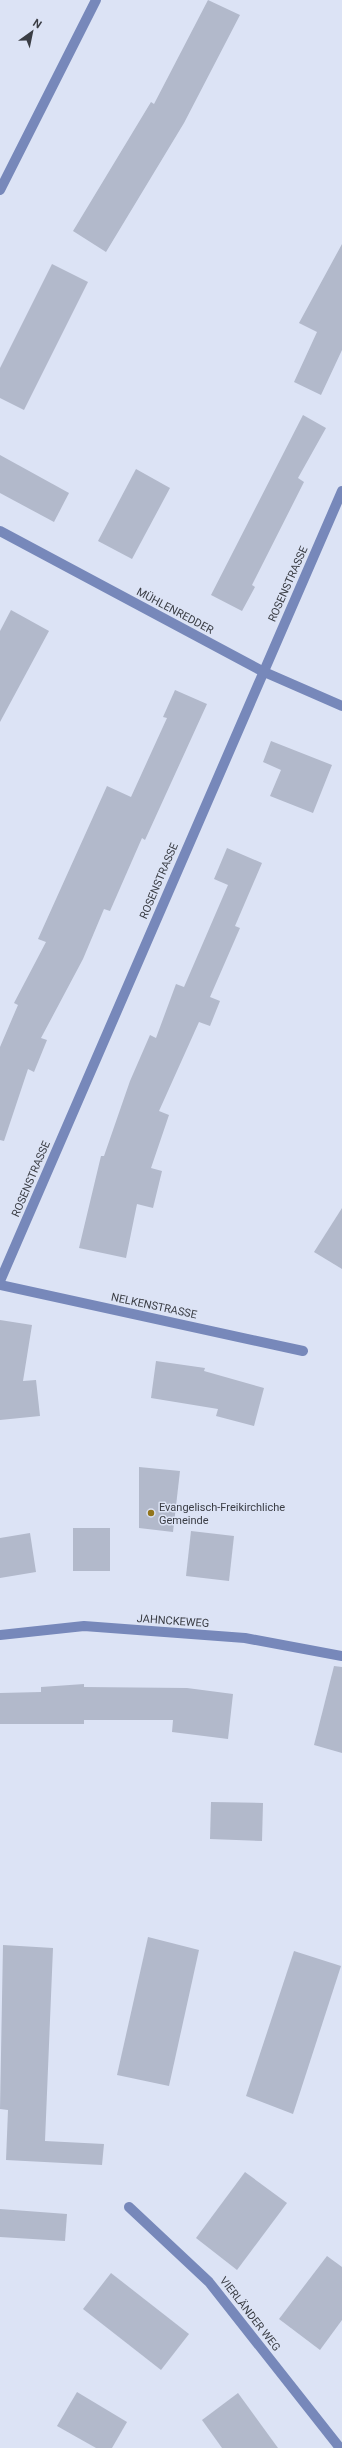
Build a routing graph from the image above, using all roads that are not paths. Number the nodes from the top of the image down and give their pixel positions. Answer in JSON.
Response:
{"nodes":[{"id":1,"x":96,"y":0,"type":"edge"},
{"id":2,"x":0,"y":190,"type":"edge"},
{"id":3,"x":342,"y":491,"type":"edge"},
{"id":4,"x":0,"y":531,"type":"edge"},
{"id":5,"x":262,"y":671,"type":"junction"},
{"id":6,"x":342,"y":706,"type":"edge"},
{"id":7,"x":0,"y":1281,"type":"edge"},
{"id":8,"x":0,"y":1285,"type":"edge"},
{"id":9,"x":304,"y":1351,"type":"dead end"},
{"id":10,"x":0,"y":1634,"type":"edge"},
{"id":11,"x":342,"y":1656,"type":"edge"},
{"id":12,"x":129,"y":2207,"type":"dead end"},
{"id":13,"x":340,"y":2448,"type":"edge"}],
"edges":[{"from":1,"to":2,"type":"street"},
{"from":3,"to":5,"type":"street","name":"ROSENSTRASSE"},
{"from":4,"to":5,"type":"street","name":"MÜHLENREDDER"},
{"from":5,"to":6,"type":"street","name":"MÜHLENREDDER"},
{"from":5,"to":7,"type":"street","name":"ROSENSTRASSE"},
{"from":8,"to":9,"type":"street","name":"NELKENSTRASSE"},
{"from":10,"to":11,"type":"street","name":"JAHNCKEWEG"},
{"from":12,"to":13,"type":"street","name":"VIERLÄNDER WEG"}]}
